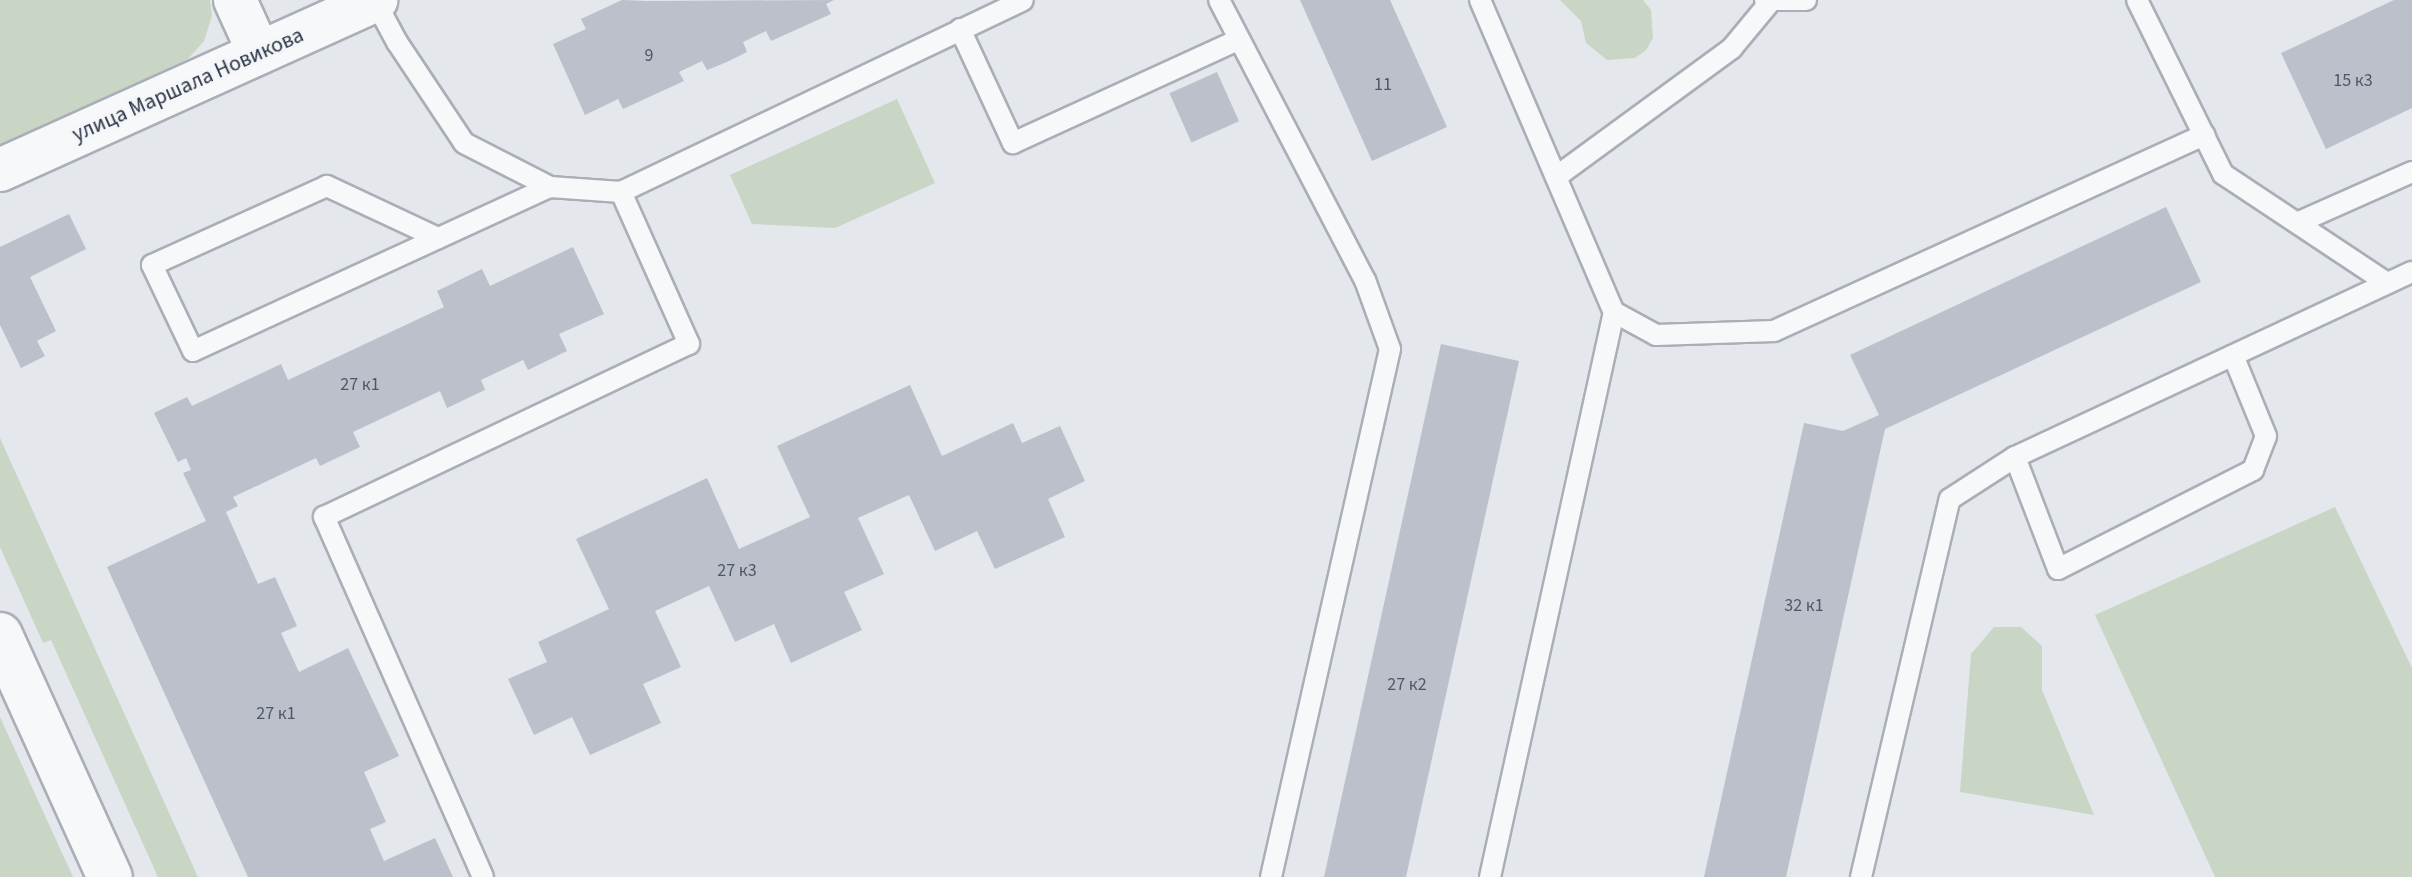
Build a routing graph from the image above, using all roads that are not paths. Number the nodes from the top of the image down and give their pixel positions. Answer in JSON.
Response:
{"nodes":[{"id":1,"x":235,"y":0,"type":"edge"},
{"id":2,"x":376,"y":0,"type":"edge"},
{"id":3,"x":1023,"y":0,"type":"edge"},
{"id":4,"x":1219,"y":0,"type":"edge"},
{"id":5,"x":1480,"y":0,"type":"edge"},
{"id":6,"x":1806,"y":0,"type":"edge"},
{"id":7,"x":2137,"y":0,"type":"edge"},
{"id":8,"x":1768,"y":1,"type":"edge"},
{"id":9,"x":960,"y":29,"type":"junction"},
{"id":10,"x":1238,"y":40,"type":"junction"},
{"id":11,"x":259,"y":53,"type":"junction"},
{"id":12,"x":2204,"y":135,"type":"junction"},
{"id":13,"x":0,"y":170,"type":"edge"},
{"id":14,"x":2412,"y":172,"type":"edge"},
{"id":15,"x":1556,"y":177,"type":"junction"},
{"id":16,"x":550,"y":187,"type":"junction"},
{"id":17,"x":621,"y":192,"type":"junction"},
{"id":18,"x":2297,"y":223,"type":"junction"},
{"id":19,"x":438,"y":238,"type":"junction"},
{"id":20,"x":2412,"y":272,"type":"edge"},
{"id":21,"x":2387,"y":283,"type":"junction"},
{"id":22,"x":1614,"y":312,"type":"junction"},
{"id":23,"x":2233,"y":355,"type":"junction"},
{"id":24,"x":2015,"y":457,"type":"junction"},
{"id":25,"x":0,"y":635,"type":"edge"},
{"id":26,"x":110,"y":877,"type":"edge"},
{"id":27,"x":483,"y":877,"type":"edge"},
{"id":28,"x":1271,"y":877,"type":"edge"},
{"id":29,"x":1490,"y":877,"type":"edge"},
{"id":30,"x":1861,"y":877,"type":"edge"}],
"edges":[{"from":1,"to":11,"type":"street"},
{"from":2,"to":11,"type":"street","name":"улица Маршала Новикова"},
{"from":2,"to":16,"type":"lane"},
{"from":3,"to":9,"type":"lane"},
{"from":4,"to":10,"type":"lane"},
{"from":5,"to":15,"type":"lane"},
{"from":6,"to":8,"type":"lane"},
{"from":7,"to":12,"type":"lane"},
{"from":8,"to":15,"type":"lane"},
{"from":9,"to":10,"type":"lane"},
{"from":9,"to":17,"type":"lane"},
{"from":10,"to":28,"type":"lane"},
{"from":11,"to":13,"type":"street","name":"улица Маршала Новикова"},
{"from":12,"to":18,"type":"lane"},
{"from":12,"to":22,"type":"lane"},
{"from":14,"to":18,"type":"lane"},
{"from":15,"to":22,"type":"lane"},
{"from":16,"to":17,"type":"lane"},
{"from":16,"to":19,"type":"lane"},
{"from":17,"to":27,"type":"lane"},
{"from":18,"to":21,"type":"lane"},
{"from":19,"to":19,"type":"lane"},
{"from":20,"to":21,"type":"lane"},
{"from":21,"to":23,"type":"lane"},
{"from":22,"to":29,"type":"lane"},
{"from":23,"to":24,"type":"lane"},
{"from":23,"to":24,"type":"lane"},
{"from":24,"to":30,"type":"lane"},
{"from":25,"to":26,"type":"street"}]}
